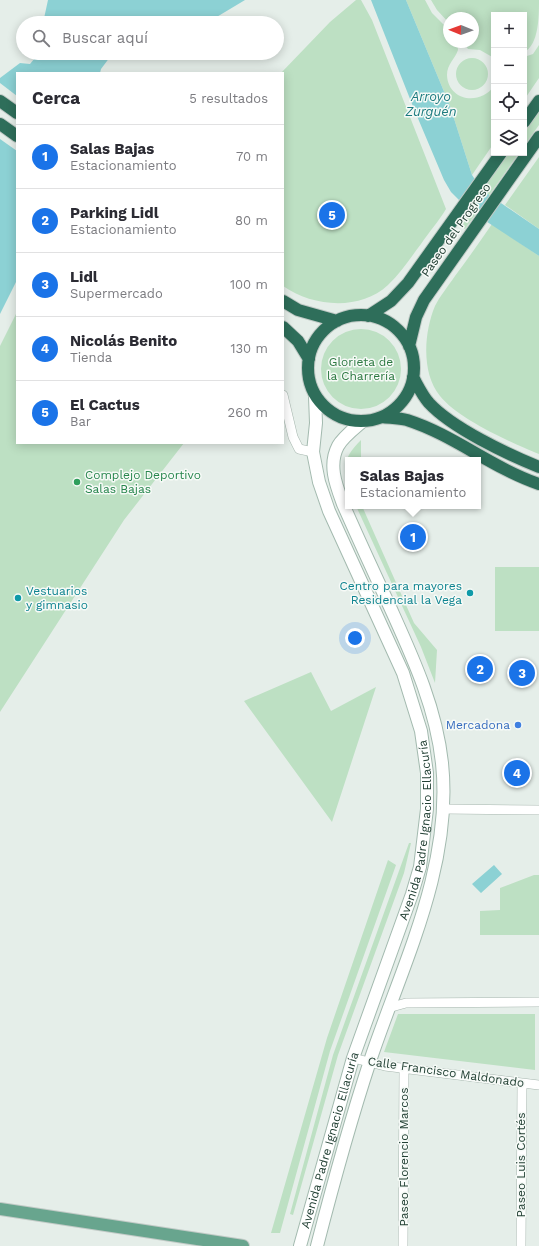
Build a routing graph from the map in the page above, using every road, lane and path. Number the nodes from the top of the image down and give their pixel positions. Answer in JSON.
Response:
{"nodes":[{"id":1,"x":0,"y":101,"type":"edge"},
{"id":2,"x":539,"y":101,"type":"edge"},
{"id":3,"x":16,"y":112,"type":"edge"},
{"id":4,"x":525,"y":120,"type":"edge"},
{"id":5,"x":0,"y":124,"type":"edge"},
{"id":6,"x":16,"y":135,"type":"edge"},
{"id":7,"x":539,"y":136,"type":"edge"},
{"id":8,"x":499,"y":156,"type":"edge"},
{"id":9,"x":284,"y":303,"type":"edge"},
{"id":10,"x":368,"y":316,"type":"junction"},
{"id":11,"x":337,"y":321,"type":"junction"},
{"id":12,"x":284,"y":328,"type":"edge"},
{"id":13,"x":409,"y":346,"type":"junction"},
{"id":14,"x":309,"y":359,"type":"junction"},
{"id":15,"x":413,"y":376,"type":"junction"},
{"id":16,"x":316,"y":396,"type":"junction"},
{"id":17,"x":284,"y":399,"type":"edge"},
{"id":18,"x":382,"y":417,"type":"junction"},
{"id":19,"x":363,"y":421,"type":"junction"},
{"id":20,"x":313,"y":452,"type":"junction"},
{"id":21,"x":480,"y":457,"type":"edge"},
{"id":22,"x":481,"y":457,"type":"edge"},
{"id":23,"x":539,"y":467,"type":"edge"},
{"id":24,"x":539,"y":484,"type":"edge"},
{"id":25,"x":345,"y":508,"type":"edge"},
{"id":26,"x":345,"y":509,"type":"edge"},
{"id":27,"x":443,"y":809,"type":"junction"},
{"id":28,"x":539,"y":810,"type":"edge"},
{"id":29,"x":395,"y":988,"type":"junction"},
{"id":30,"x":539,"y":1002,"type":"edge"},
{"id":31,"x":406,"y":1003,"type":"junction"},
{"id":32,"x":388,"y":1008,"type":"junction"},
{"id":33,"x":353,"y":1058,"type":"junction"},
{"id":34,"x":369,"y":1063,"type":"junction"},
{"id":35,"x":404,"y":1069,"type":"junction"},
{"id":36,"x":522,"y":1083,"type":"junction"},
{"id":37,"x":539,"y":1086,"type":"edge"},
{"id":38,"x":0,"y":1209,"type":"edge"},
{"id":39,"x":243,"y":1246,"type":"edge"},
{"id":40,"x":300,"y":1246,"type":"edge"},
{"id":41,"x":317,"y":1246,"type":"edge"},
{"id":42,"x":403,"y":1246,"type":"edge"},
{"id":43,"x":520,"y":1246,"type":"edge"}],
"edges":[{"from":1,"to":3,"type":"highway"},
{"from":2,"to":4,"type":"highway"},
{"from":5,"to":6,"type":"highway"},
{"from":7,"to":13,"type":"highway","name":"Paseo del Progreso"},
{"from":8,"to":10,"type":"highway","name":"Paseo del Progreso"},
{"from":9,"to":11,"type":"highway"},
{"from":10,"to":11,"type":"highway"},
{"from":10,"to":13,"type":"highway"},
{"from":11,"to":14,"type":"highway"},
{"from":12,"to":14,"type":"highway"},
{"from":13,"to":15,"type":"highway"},
{"from":14,"to":16,"type":"highway"},
{"from":15,"to":18,"type":"highway"},
{"from":15,"to":23,"type":"highway"},
{"from":16,"to":19,"type":"highway"},
{"from":16,"to":20,"type":"main road","name":"Avenida Padre Ignacio Ellacuría"},
{"from":17,"to":20,"type":"street"},
{"from":18,"to":19,"type":"highway"},
{"from":18,"to":21,"type":"highway"},
{"from":19,"to":25,"type":"main road","name":"Avenida Padre Ignacio Ellacuría"},
{"from":20,"to":33,"type":"main road","name":"Avenida Padre Ignacio Ellacuría"},
{"from":22,"to":24,"type":"highway"},
{"from":26,"to":27,"type":"main road","name":"Avenida Padre Ignacio Ellacuría"},
{"from":27,"to":28,"type":"street"},
{"from":27,"to":29,"type":"main road","name":"Avenida Padre Ignacio Ellacuría"},
{"from":29,"to":31,"type":"street"},
{"from":29,"to":32,"type":"main road","name":"Avenida Padre Ignacio Ellacuría"},
{"from":30,"to":31,"type":"street"},
{"from":31,"to":32,"type":"street"},
{"from":32,"to":34,"type":"main road","name":"Avenida Padre Ignacio Ellacuría"},
{"from":33,"to":34,"type":"street","name":"Calle Francisco Maldonado"},
{"from":33,"to":40,"type":"main road","name":"Avenida Padre Ignacio Ellacuría"},
{"from":34,"to":35,"type":"street","name":"Calle Francisco Maldonado"},
{"from":34,"to":41,"type":"main road","name":"Avenida Padre Ignacio Ellacuría"},
{"from":35,"to":36,"type":"street","name":"Calle Francisco Maldonado"},
{"from":35,"to":42,"type":"street","name":"Paseo Florencio Marcos"},
{"from":36,"to":37,"type":"street","name":"Calle Francisco Maldonado"},
{"from":36,"to":43,"type":"street","name":"Paseo Luis Cortés"},
{"from":38,"to":39,"type":"main road"}]}
